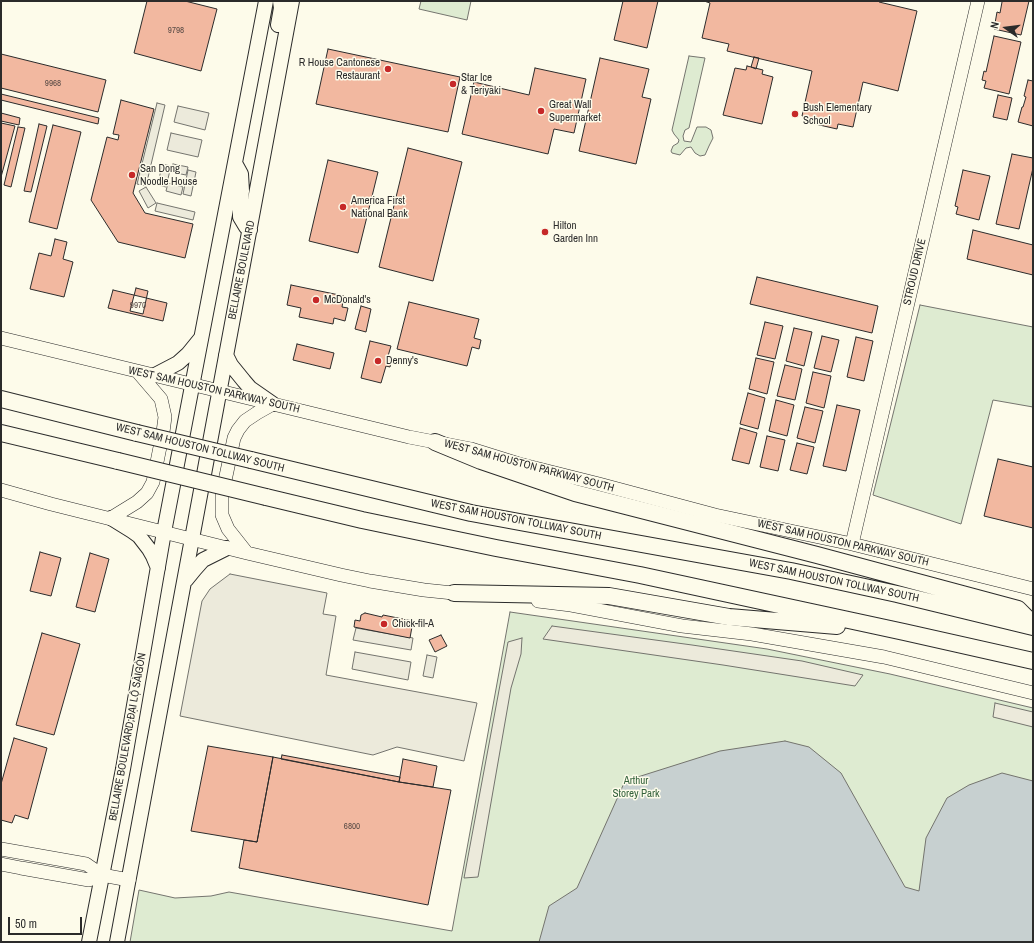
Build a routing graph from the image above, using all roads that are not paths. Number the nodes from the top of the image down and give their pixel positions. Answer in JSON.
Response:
{"nodes":[{"id":1,"x":266,"y":1,"type":"edge"},
{"id":2,"x":280,"y":1,"type":"edge"},
{"id":3,"x":292,"y":1,"type":"edge"},
{"id":4,"x":978,"y":1,"type":"edge"},
{"id":5,"x":280,"y":65,"type":"junction"},
{"id":6,"x":235,"y":163,"type":"junction"},
{"id":7,"x":250,"y":230,"type":"junction"},
{"id":8,"x":1,"y":338,"type":"edge"},
{"id":9,"x":202,"y":338,"type":"junction"},
{"id":10,"x":226,"y":355,"type":"junction"},
{"id":11,"x":137,"y":372,"type":"junction"},
{"id":12,"x":155,"y":376,"type":"junction"},
{"id":13,"x":192,"y":385,"type":"junction"},
{"id":14,"x":220,"y":391,"type":"junction"},
{"id":15,"x":1,"y":400,"type":"edge"},
{"id":16,"x":273,"y":404,"type":"junction"},
{"id":17,"x":1,"y":433,"type":"edge"},
{"id":18,"x":435,"y":442,"type":"junction"},
{"id":19,"x":1,"y":490,"type":"edge"},
{"id":20,"x":111,"y":518,"type":"junction"},
{"id":21,"x":164,"y":532,"type":"junction"},
{"id":22,"x":192,"y":539,"type":"junction"},
{"id":23,"x":852,"y":544,"type":"junction"},
{"id":24,"x":227,"y":548,"type":"junction"},
{"id":25,"x":247,"y":553,"type":"junction"},
{"id":26,"x":158,"y":568,"type":"junction"},
{"id":27,"x":184,"y":582,"type":"junction"},
{"id":28,"x":1033,"y":589,"type":"edge"},
{"id":29,"x":454,"y":593,"type":"junction"},
{"id":30,"x":1033,"y":624,"type":"edge"},
{"id":31,"x":1033,"y":627,"type":"edge"},
{"id":32,"x":904,"y":632,"type":"junction"},
{"id":33,"x":1033,"y":661,"type":"edge"},
{"id":34,"x":1033,"y":693,"type":"edge"},
{"id":35,"x":1,"y":849,"type":"edge"},
{"id":36,"x":1,"y":864,"type":"edge"},
{"id":37,"x":102,"y":874,"type":"junction"},
{"id":38,"x":129,"y":880,"type":"junction"},
{"id":39,"x":89,"y":942,"type":"edge"},
{"id":40,"x":117,"y":942,"type":"edge"}],
"edges":[{"from":1,"to":6,"type":"main road"},
{"from":2,"to":5,"type":"main road"},
{"from":3,"to":5,"type":"main road","name":"BELLAIRE BOULEVARD"},
{"from":4,"to":23,"type":"main road","name":"STROUD DRIVE"},
{"from":5,"to":7,"type":"main road","name":"BELLAIRE BOULEVARD"},
{"from":6,"to":7,"type":"main road"},
{"from":6,"to":9,"type":"main road"},
{"from":7,"to":10,"type":"main road","name":"BELLAIRE BOULEVARD"},
{"from":8,"to":11,"type":"main road","name":"WEST SAM HOUSTON PARKWAY SOUTH"},
{"from":9,"to":12,"type":"main road"},
{"from":9,"to":13,"type":"main road"},
{"from":10,"to":14,"type":"main road","name":"BELLAIRE BOULEVARD"},
{"from":10,"to":16,"type":"main road"},
{"from":11,"to":12,"type":"main road","name":"WEST SAM HOUSTON PARKWAY SOUTH"},
{"from":11,"to":20,"type":"main road"},
{"from":12,"to":13,"type":"main road","name":"WEST SAM HOUSTON PARKWAY SOUTH"},
{"from":13,"to":14,"type":"main road","name":"WEST SAM HOUSTON PARKWAY SOUTH"},
{"from":13,"to":21,"type":"main road"},
{"from":14,"to":16,"type":"main road","name":"WEST SAM HOUSTON PARKWAY SOUTH"},
{"from":14,"to":22,"type":"main road","name":"BELLAIRE BOULEVARD"},
{"from":15,"to":31,"type":"highway","name":"WEST SAM HOUSTON TOLLWAY SOUTH","bridge":true},
{"from":16,"to":18,"type":"main road","name":"WEST SAM HOUSTON PARKWAY SOUTH"},
{"from":16,"to":25,"type":"main road"},
{"from":17,"to":32,"type":"highway","bridge":true},
{"from":18,"to":23,"type":"main road","name":"WEST SAM HOUSTON PARKWAY SOUTH"},
{"from":18,"to":30,"type":"highway"},
{"from":19,"to":20,"type":"main road"},
{"from":20,"to":21,"type":"main road"},
{"from":20,"to":26,"type":"main road"},
{"from":21,"to":22,"type":"main road"},
{"from":21,"to":26,"type":"main road","name":"BELLAIRE BOULEVARD;ĐẠI LỘ SÀIGÒN"},
{"from":22,"to":24,"type":"main road"},
{"from":22,"to":27,"type":"main road"},
{"from":23,"to":28,"type":"main road","name":"WEST SAM HOUSTON PARKWAY SOUTH"},
{"from":24,"to":25,"type":"main road"},
{"from":24,"to":27,"type":"main road"},
{"from":25,"to":29,"type":"main road"},
{"from":26,"to":37,"type":"main road","name":"BELLAIRE BOULEVARD;ĐẠI LỘ SÀIGÒN"},
{"from":27,"to":38,"type":"main road"},
{"from":29,"to":32,"type":"highway"},
{"from":29,"to":34,"type":"main road"},
{"from":32,"to":33,"type":"highway"},
{"from":35,"to":37,"type":"main road"},
{"from":36,"to":37,"type":"main road"},
{"from":37,"to":38,"type":"main road"},
{"from":37,"to":39,"type":"main road","name":"BELLAIRE BOULEVARD;ĐẠI LỘ SÀIGÒN"},
{"from":38,"to":40,"type":"main road"}]}
